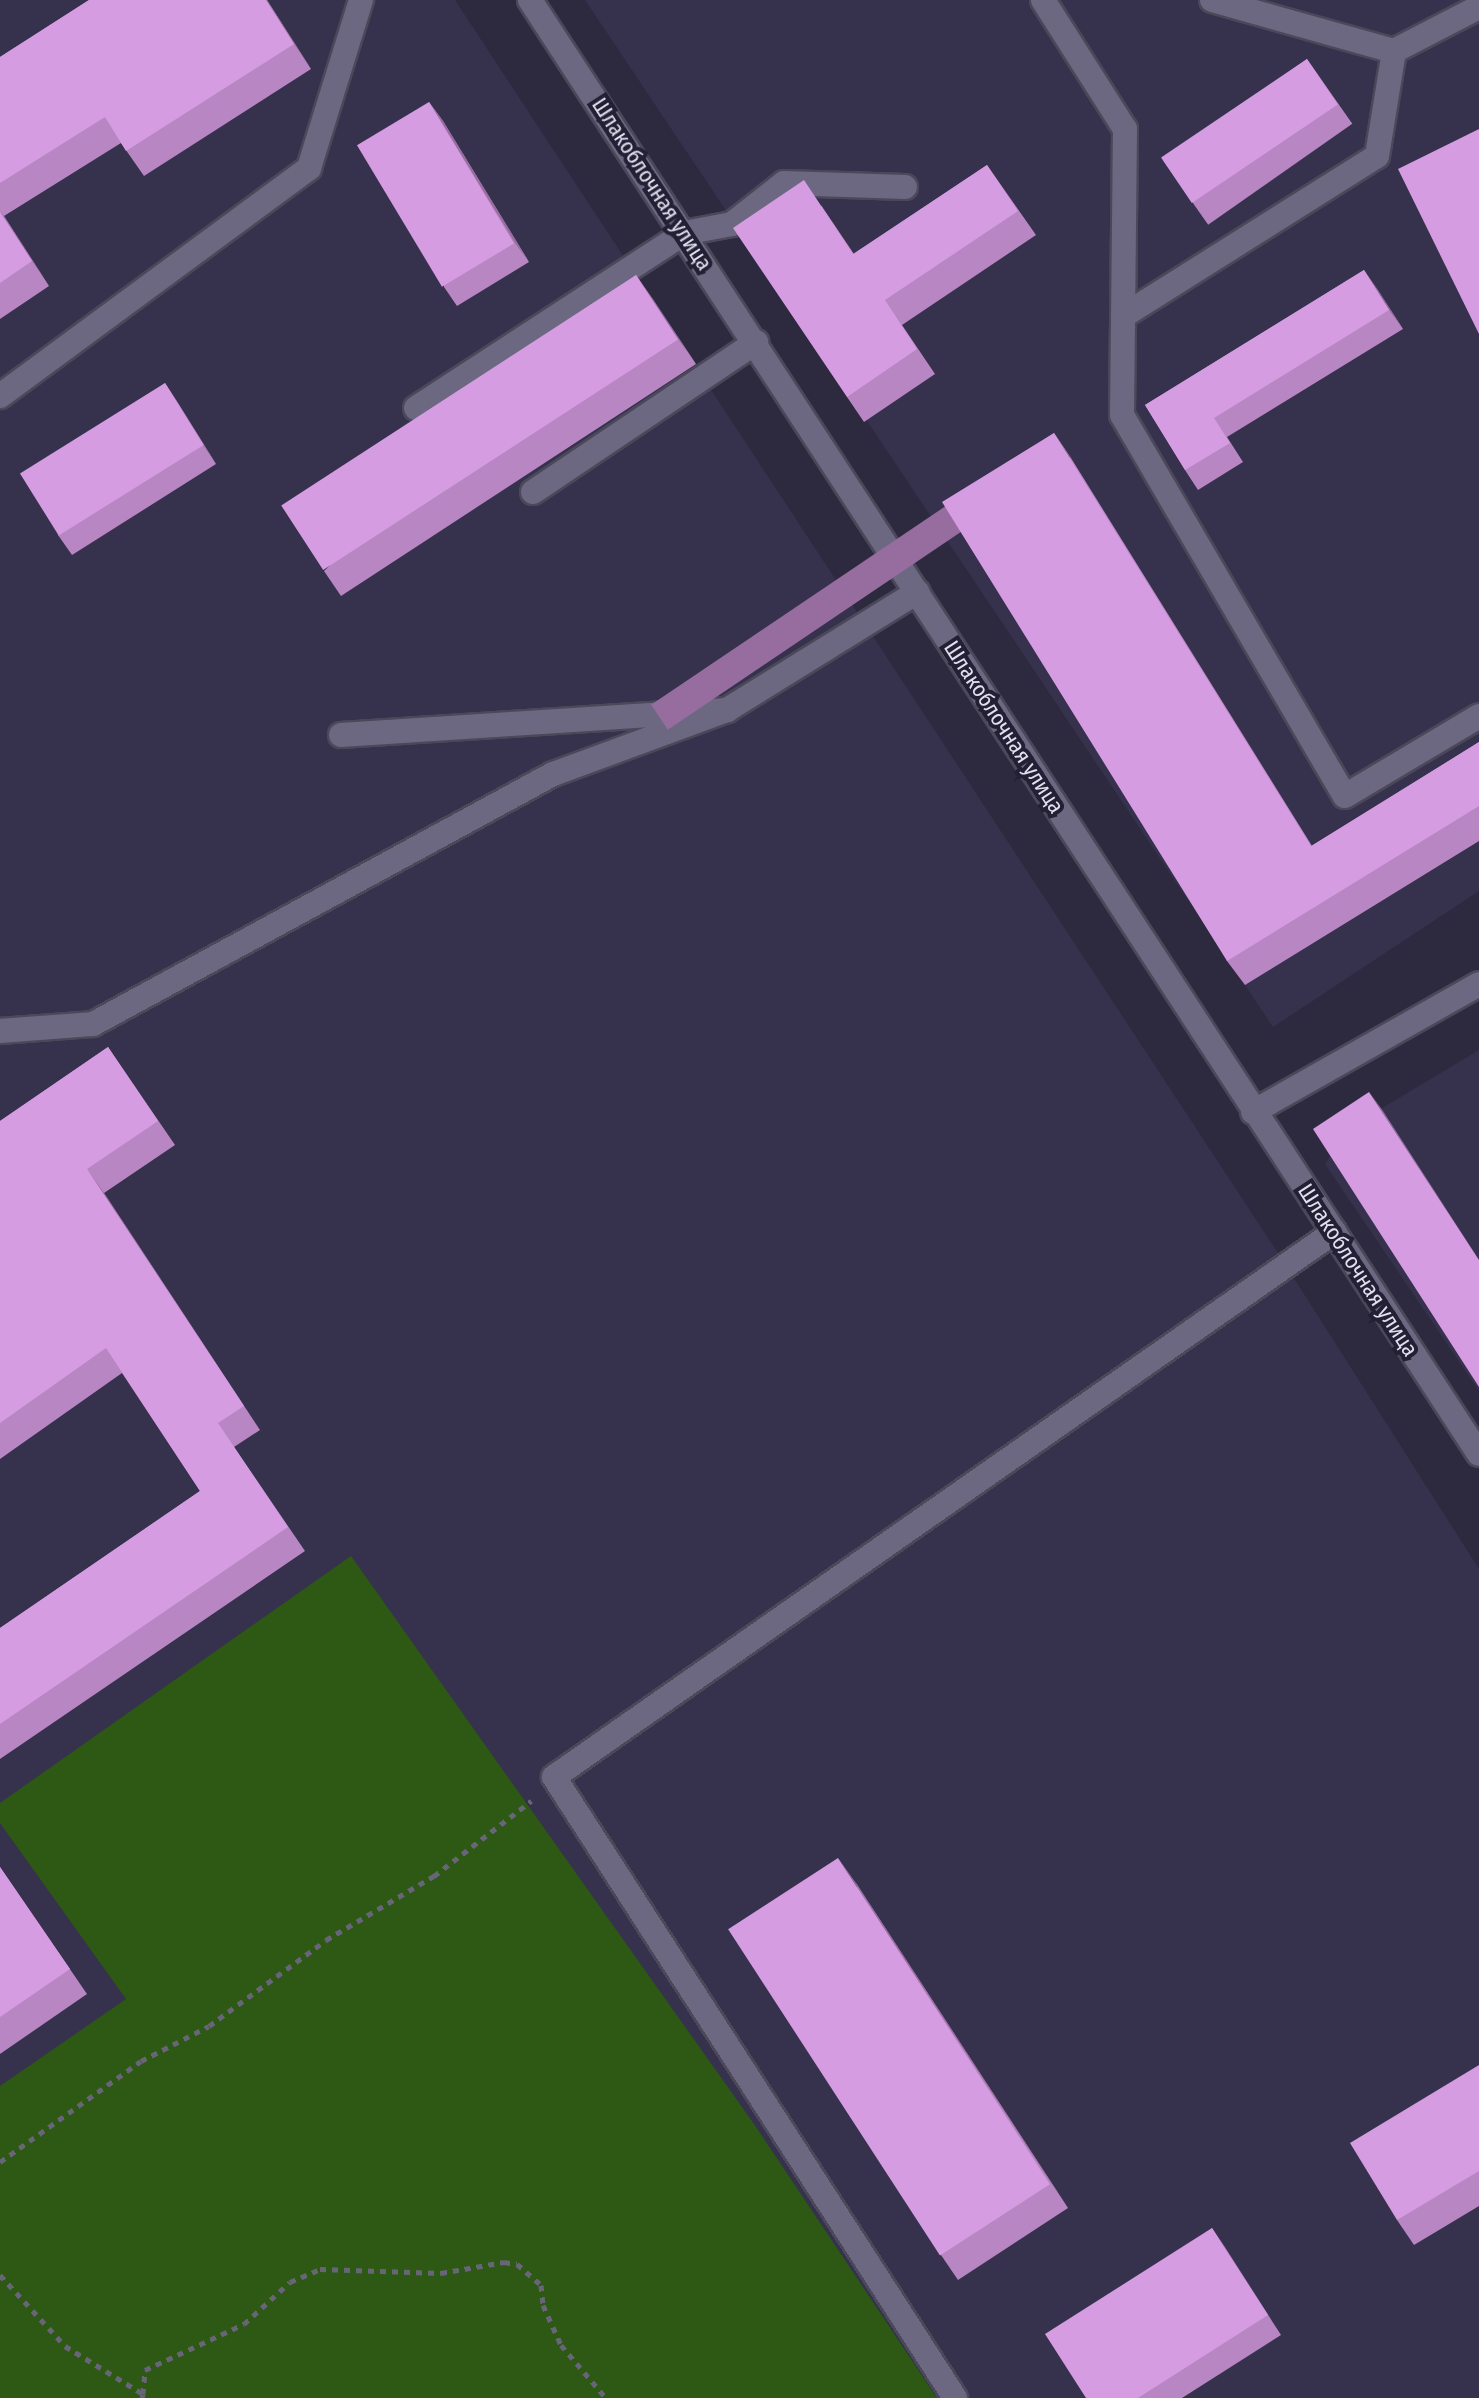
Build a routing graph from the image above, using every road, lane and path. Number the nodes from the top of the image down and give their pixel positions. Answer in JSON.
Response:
{"nodes":[{"id":1,"x":361,"y":0,"type":"edge"},
{"id":2,"x":530,"y":0,"type":"edge"},
{"id":3,"x":1043,"y":0,"type":"edge"},
{"id":4,"x":1212,"y":0,"type":"edge"},
{"id":5,"x":1479,"y":7,"type":"edge"},
{"id":6,"x":1394,"y":51,"type":"junction"},
{"id":7,"x":905,"y":187,"type":"dead end"},
{"id":8,"x":684,"y":233,"type":"junction"},
{"id":9,"x":1123,"y":316,"type":"junction"},
{"id":10,"x":756,"y":342,"type":"junction"},
{"id":11,"x":0,"y":396,"type":"edge"},
{"id":12,"x":416,"y":408,"type":"dead end"},
{"id":13,"x":533,"y":492,"type":"dead end"},
{"id":14,"x":917,"y":592,"type":"junction"},
{"id":15,"x":727,"y":710,"type":"junction"},
{"id":16,"x":1479,"y":716,"type":"edge"},
{"id":17,"x":341,"y":735,"type":"dead end"},
{"id":18,"x":1479,"y":984,"type":"edge"},
{"id":19,"x":0,"y":1031,"type":"edge"},
{"id":20,"x":1253,"y":1112,"type":"junction"},
{"id":21,"x":1334,"y":1232,"type":"junction"},
{"id":22,"x":1479,"y":1454,"type":"edge"},
{"id":23,"x":554,"y":1777,"type":"junction"},
{"id":24,"x":0,"y":2162,"type":"edge"},
{"id":25,"x":0,"y":2275,"type":"edge"},
{"id":26,"x":142,"y":2396,"type":"edge"},
{"id":27,"x":606,"y":2398,"type":"edge"},
{"id":28,"x":955,"y":2398,"type":"edge"}],
"edges":[{"from":1,"to":11,"type":"street"},
{"from":2,"to":8,"type":"street","name":"Шлакоблочная улица"},
{"from":3,"to":9,"type":"street"},
{"from":4,"to":6,"type":"street"},
{"from":5,"to":6,"type":"street"},
{"from":6,"to":9,"type":"street"},
{"from":7,"to":8,"type":"street"},
{"from":8,"to":10,"type":"street","name":"Шлакоблочная улица"},
{"from":8,"to":12,"type":"street"},
{"from":9,"to":16,"type":"street"},
{"from":10,"to":13,"type":"street"},
{"from":10,"to":14,"type":"street","name":"Шлакоблочная улица"},
{"from":14,"to":15,"type":"street"},
{"from":14,"to":20,"type":"street","name":"Шлакоблочная улица"},
{"from":15,"to":17,"type":"street"},
{"from":15,"to":19,"type":"street"},
{"from":18,"to":20,"type":"street"},
{"from":20,"to":21,"type":"street","name":"Шлакоблочная улица"},
{"from":21,"to":22,"type":"street","name":"Шлакоблочная улица"},
{"from":21,"to":23,"type":"street"},
{"from":23,"to":24,"type":"path"},
{"from":23,"to":28,"type":"street"},
{"from":25,"to":26,"type":"path"},
{"from":26,"to":27,"type":"path"}]}
